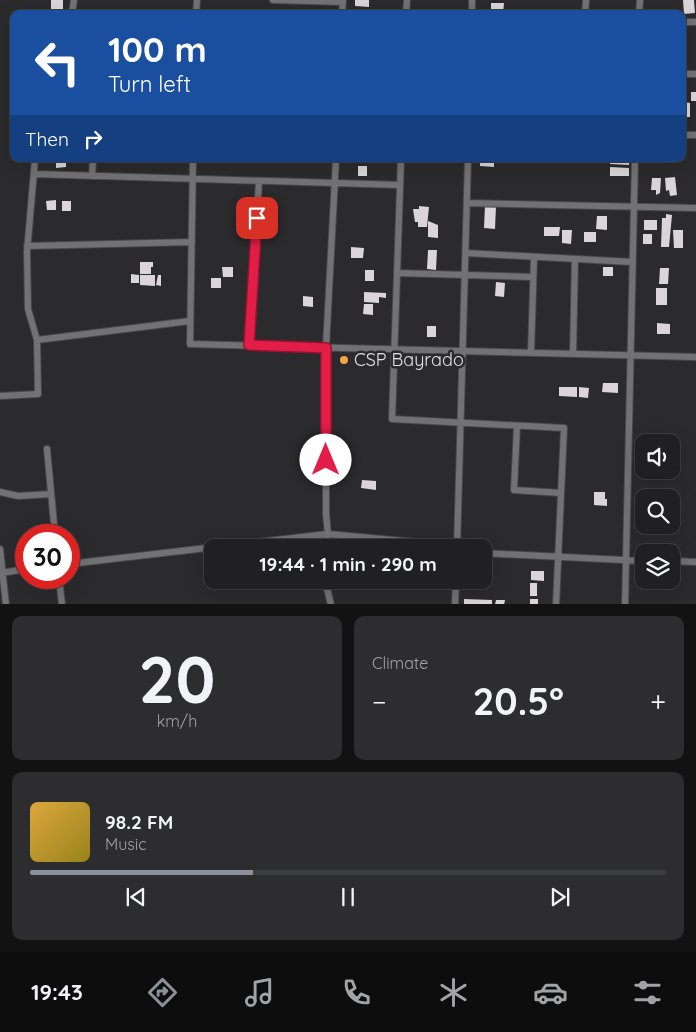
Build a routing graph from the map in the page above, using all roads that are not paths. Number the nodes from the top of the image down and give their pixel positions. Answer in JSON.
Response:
{"nodes":[{"id":1,"x":273,"y":0,"type":"edge"},
{"id":2,"x":343,"y":1,"type":"edge"},
{"id":3,"x":35,"y":162,"type":"edge"},
{"id":4,"x":93,"y":162,"type":"edge"},
{"id":5,"x":193,"y":162,"type":"edge"},
{"id":6,"x":336,"y":162,"type":"edge"},
{"id":7,"x":401,"y":162,"type":"edge"},
{"id":8,"x":468,"y":162,"type":"edge"},
{"id":9,"x":635,"y":162,"type":"edge"},
{"id":10,"x":34,"y":174,"type":"junction"},
{"id":11,"x":92,"y":176,"type":"junction"},
{"id":12,"x":193,"y":179,"type":"junction"},
{"id":13,"x":259,"y":181,"type":"junction"},
{"id":14,"x":334,"y":184,"type":"junction"},
{"id":15,"x":400,"y":185,"type":"junction"},
{"id":16,"x":467,"y":203,"type":"junction"},
{"id":17,"x":633,"y":207,"type":"junction"},
{"id":18,"x":696,"y":208,"type":"edge"},
{"id":19,"x":192,"y":242,"type":"junction"},
{"id":20,"x":28,"y":246,"type":"junction"},
{"id":21,"x":466,"y":253,"type":"junction"},
{"id":22,"x":534,"y":257,"type":"junction"},
{"id":23,"x":575,"y":259,"type":"junction"},
{"id":24,"x":632,"y":262,"type":"junction"},
{"id":25,"x":397,"y":273,"type":"junction"},
{"id":26,"x":465,"y":275,"type":"junction"},
{"id":27,"x":533,"y":277,"type":"junction"},
{"id":28,"x":190,"y":321,"type":"junction"},
{"id":29,"x":37,"y":340,"type":"junction"},
{"id":30,"x":249,"y":345,"type":"junction"},
{"id":31,"x":326,"y":348,"type":"junction"},
{"id":32,"x":395,"y":349,"type":"junction"},
{"id":33,"x":464,"y":351,"type":"junction"},
{"id":34,"x":531,"y":353,"type":"junction"},
{"id":35,"x":573,"y":354,"type":"junction"},
{"id":36,"x":631,"y":355,"type":"junction"},
{"id":37,"x":696,"y":357,"type":"edge"},
{"id":38,"x":0,"y":396,"type":"edge"},
{"id":39,"x":462,"y":423,"type":"junction"},
{"id":40,"x":517,"y":426,"type":"junction"},
{"id":41,"x":47,"y":449,"type":"dead end"},
{"id":42,"x":0,"y":492,"type":"edge"},
{"id":43,"x":561,"y":493,"type":"junction"},
{"id":44,"x":51,"y":494,"type":"junction"},
{"id":45,"x":54,"y":524,"type":"edge"},
{"id":46,"x":328,"y":534,"type":"junction"},
{"id":47,"x":327,"y":539,"type":"edge"},
{"id":48,"x":378,"y":539,"type":"edge"},
{"id":49,"x":458,"y":539,"type":"edge"},
{"id":50,"x":0,"y":549,"type":"edge"},
{"id":51,"x":492,"y":554,"type":"edge"},
{"id":52,"x":558,"y":558,"type":"junction"},
{"id":53,"x":627,"y":560,"type":"junction"},
{"id":54,"x":635,"y":560,"type":"edge"},
{"id":55,"x":680,"y":562,"type":"edge"},
{"id":56,"x":696,"y":562,"type":"edge"},
{"id":57,"x":80,"y":563,"type":"edge"},
{"id":58,"x":15,"y":571,"type":"edge"},
{"id":59,"x":1,"y":573,"type":"edge"},
{"id":60,"x":60,"y":589,"type":"edge"},
{"id":61,"x":328,"y":589,"type":"edge"},
{"id":62,"x":456,"y":589,"type":"edge"},
{"id":63,"x":6,"y":604,"type":"edge"},
{"id":64,"x":62,"y":604,"type":"edge"},
{"id":65,"x":332,"y":604,"type":"edge"},
{"id":66,"x":456,"y":604,"type":"edge"},
{"id":67,"x":556,"y":604,"type":"edge"},
{"id":68,"x":626,"y":604,"type":"edge"}],
"edges":[{"from":1,"to":2,"type":"street"},
{"from":3,"to":10,"type":"street"},
{"from":4,"to":11,"type":"street"},
{"from":5,"to":12,"type":"street"},
{"from":6,"to":14,"type":"street"},
{"from":7,"to":15,"type":"street"},
{"from":8,"to":16,"type":"street"},
{"from":9,"to":17,"type":"street"},
{"from":10,"to":11,"type":"street"},
{"from":10,"to":20,"type":"street"},
{"from":11,"to":12,"type":"street"},
{"from":12,"to":13,"type":"street"},
{"from":12,"to":19,"type":"street"},
{"from":13,"to":14,"type":"street"},
{"from":13,"to":30,"type":"street"},
{"from":14,"to":15,"type":"street"},
{"from":14,"to":31,"type":"street"},
{"from":15,"to":25,"type":"street"},
{"from":16,"to":17,"type":"street"},
{"from":16,"to":21,"type":"street"},
{"from":17,"to":18,"type":"street"},
{"from":17,"to":24,"type":"street"},
{"from":19,"to":20,"type":"street"},
{"from":19,"to":28,"type":"street"},
{"from":20,"to":29,"type":"street"},
{"from":21,"to":22,"type":"street"},
{"from":21,"to":26,"type":"street"},
{"from":22,"to":23,"type":"street"},
{"from":22,"to":27,"type":"street"},
{"from":23,"to":24,"type":"street"},
{"from":23,"to":35,"type":"street"},
{"from":24,"to":36,"type":"street"},
{"from":25,"to":26,"type":"street"},
{"from":25,"to":32,"type":"street"},
{"from":26,"to":27,"type":"street"},
{"from":26,"to":33,"type":"street"},
{"from":27,"to":34,"type":"street"},
{"from":28,"to":29,"type":"street"},
{"from":28,"to":30,"type":"street"},
{"from":29,"to":38,"type":"street"},
{"from":30,"to":31,"type":"street"},
{"from":31,"to":32,"type":"street"},
{"from":31,"to":46,"type":"street"},
{"from":32,"to":33,"type":"street"},
{"from":32,"to":39,"type":"street"},
{"from":33,"to":34,"type":"street"},
{"from":33,"to":39,"type":"street"},
{"from":34,"to":35,"type":"street"},
{"from":35,"to":36,"type":"street"},
{"from":36,"to":37,"type":"street"},
{"from":36,"to":53,"type":"street"},
{"from":39,"to":40,"type":"street"},
{"from":39,"to":49,"type":"street"},
{"from":40,"to":43,"type":"street"},
{"from":40,"to":43,"type":"street"},
{"from":41,"to":44,"type":"street"},
{"from":42,"to":44,"type":"street"},
{"from":43,"to":52,"type":"street"},
{"from":44,"to":45,"type":"street"},
{"from":46,"to":47,"type":"street"},
{"from":46,"to":48,"type":"street"},
{"from":46,"to":57,"type":"street"},
{"from":50,"to":59,"type":"street"},
{"from":51,"to":52,"type":"street"},
{"from":52,"to":53,"type":"street"},
{"from":52,"to":67,"type":"street"},
{"from":53,"to":54,"type":"street"},
{"from":53,"to":68,"type":"street"},
{"from":55,"to":56,"type":"street"},
{"from":58,"to":59,"type":"street"},
{"from":59,"to":63,"type":"street"},
{"from":60,"to":64,"type":"street"},
{"from":61,"to":65,"type":"street"},
{"from":62,"to":66,"type":"street"}]}
